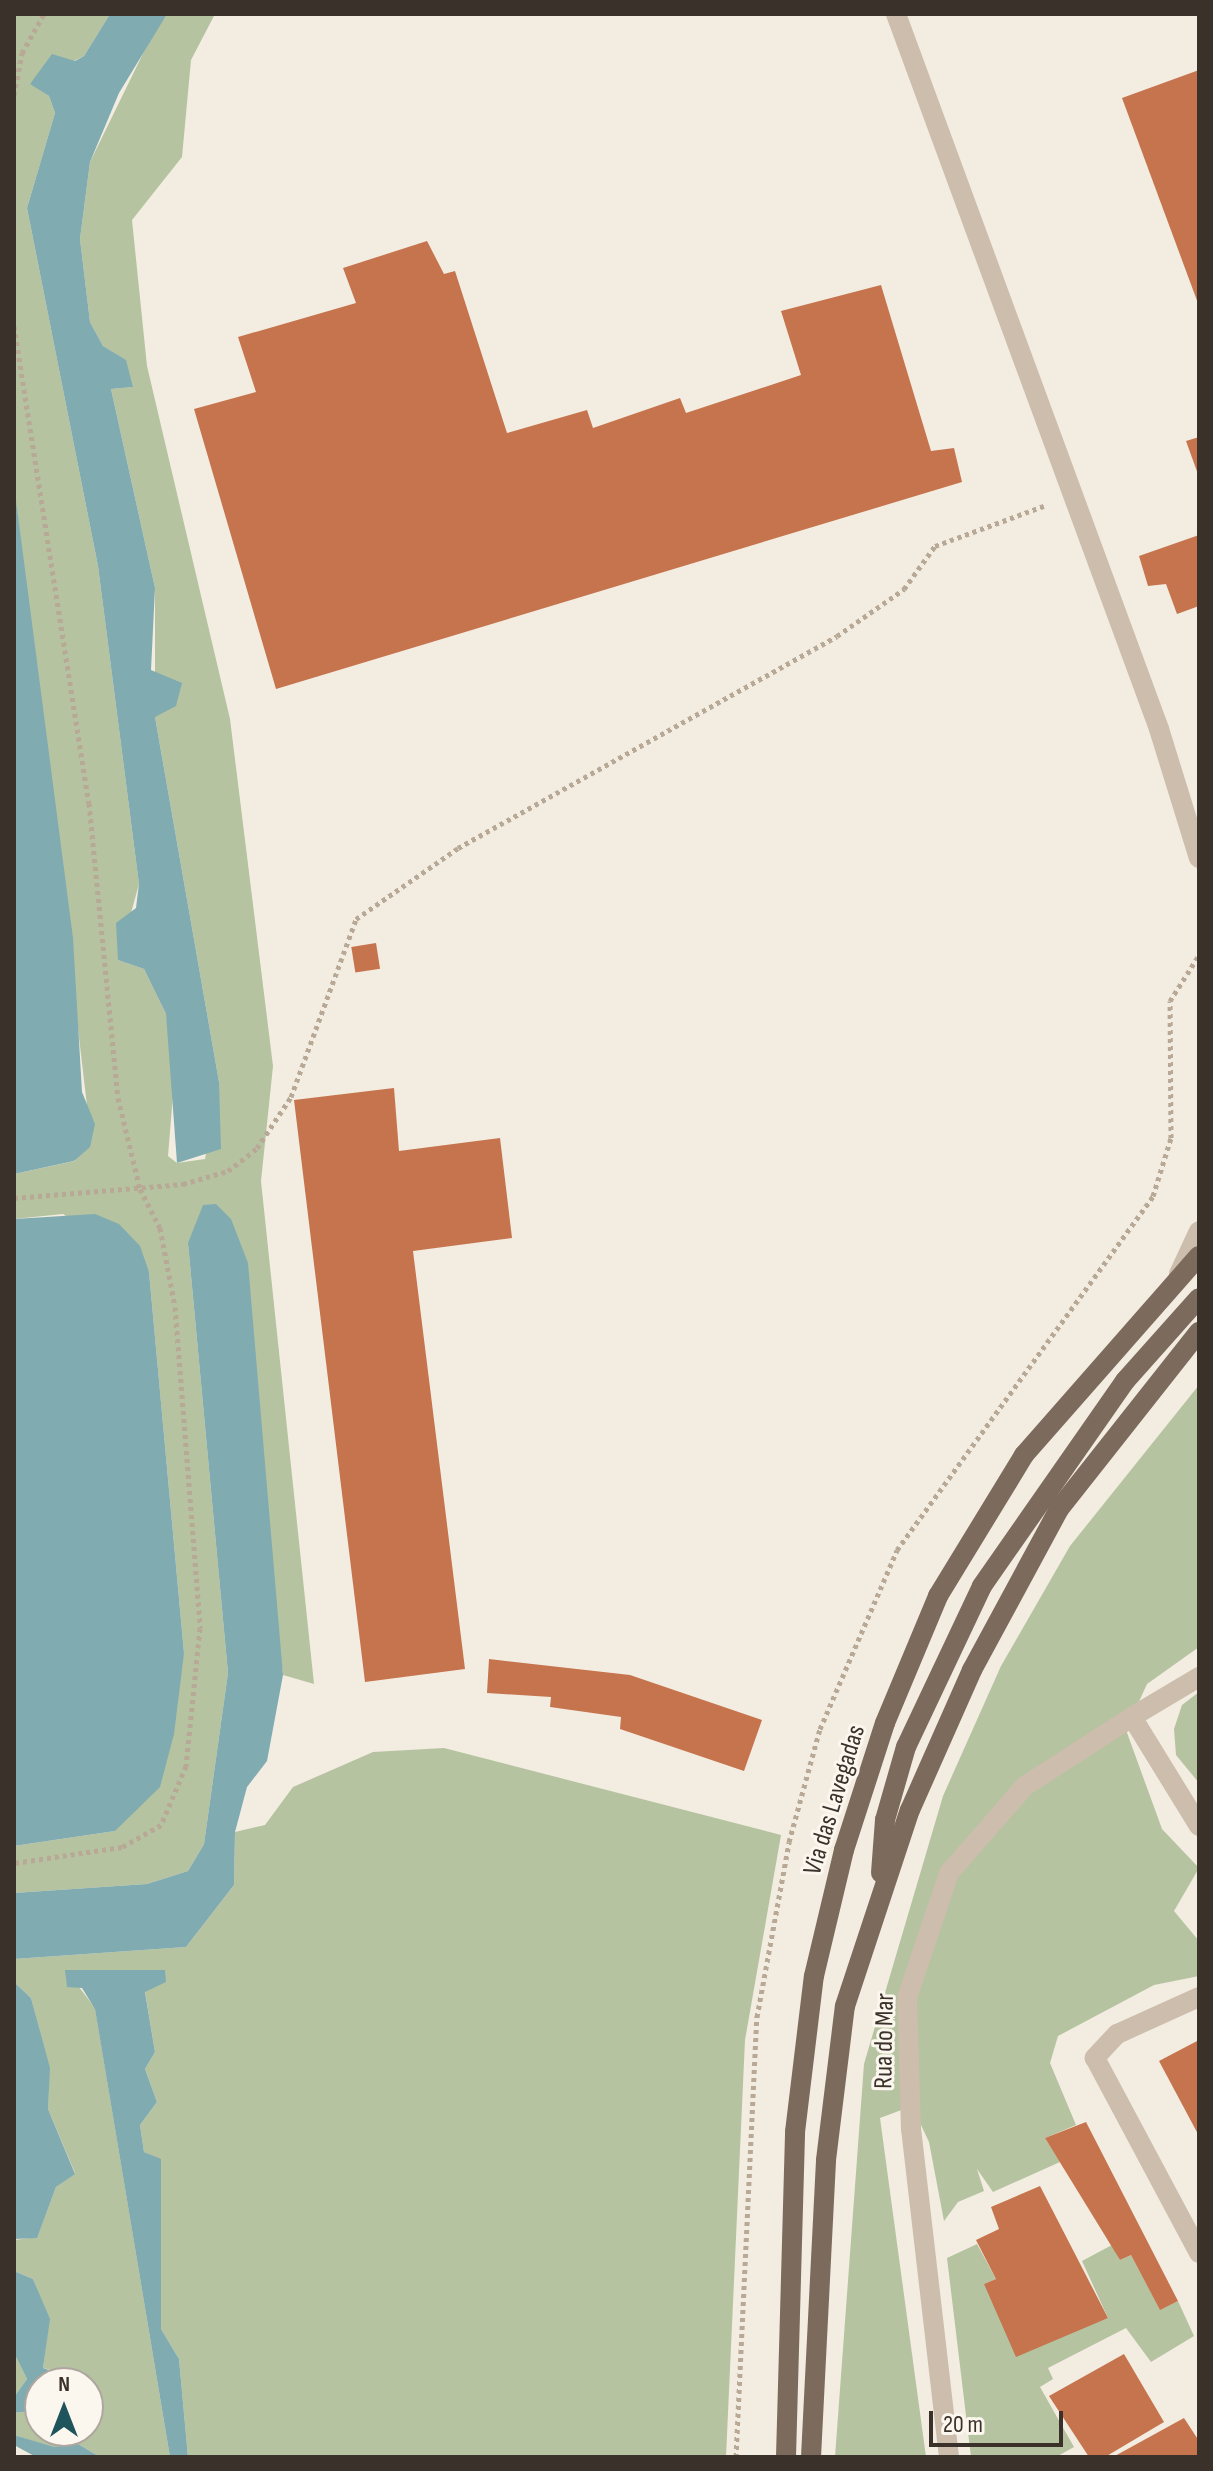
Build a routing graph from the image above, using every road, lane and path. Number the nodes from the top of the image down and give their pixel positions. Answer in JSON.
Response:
{"nodes":[{"id":1,"x":44,"y":14,"type":"edge"},
{"id":2,"x":896,"y":14,"type":"edge"},
{"id":3,"x":14,"y":95,"type":"edge"},
{"id":4,"x":14,"y":326,"type":"edge"},
{"id":5,"x":1073,"y":500,"type":"junction"},
{"id":6,"x":1199,"y":858,"type":"edge"},
{"id":7,"x":140,"y":1189,"type":"junction"},
{"id":8,"x":14,"y":1198,"type":"edge"},
{"id":9,"x":1199,"y":1231,"type":"edge"},
{"id":10,"x":1199,"y":1256,"type":"edge"},
{"id":11,"x":1179,"y":1274,"type":"junction"},
{"id":12,"x":1199,"y":1298,"type":"edge"},
{"id":13,"x":1199,"y":1332,"type":"edge"},
{"id":14,"x":1199,"y":1677,"type":"edge"},
{"id":15,"x":1132,"y":1717,"type":"junction"},
{"id":16,"x":1199,"y":1826,"type":"edge"},
{"id":17,"x":14,"y":1863,"type":"edge"},
{"id":18,"x":879,"y":1905,"type":"junction"},
{"id":19,"x":1199,"y":1997,"type":"edge"},
{"id":20,"x":1199,"y":2253,"type":"edge"},
{"id":21,"x":786,"y":2457,"type":"edge"},
{"id":22,"x":811,"y":2457,"type":"edge"},
{"id":23,"x":949,"y":2457,"type":"edge"}],
"edges":[{"from":1,"to":3,"type":"path"},
{"from":2,"to":5,"type":"street"},
{"from":4,"to":7,"type":"path"},
{"from":5,"to":6,"type":"street"},
{"from":5,"to":7,"type":"path"},
{"from":7,"to":8,"type":"path"},
{"from":7,"to":17,"type":"path"},
{"from":9,"to":11,"type":"street"},
{"from":10,"to":11,"type":"main road","name":"Via das Lavegadas"},
{"from":11,"to":21,"type":"main road","name":"Via das Lavegadas"},
{"from":12,"to":18,"type":"main road"},
{"from":13,"to":18,"type":"main road"},
{"from":14,"to":15,"type":"street","name":"Rua do Mar"},
{"from":15,"to":16,"type":"street"},
{"from":15,"to":23,"type":"street","name":"Rua do Mar"},
{"from":18,"to":22,"type":"main road"},
{"from":19,"to":20,"type":"street"}]}
